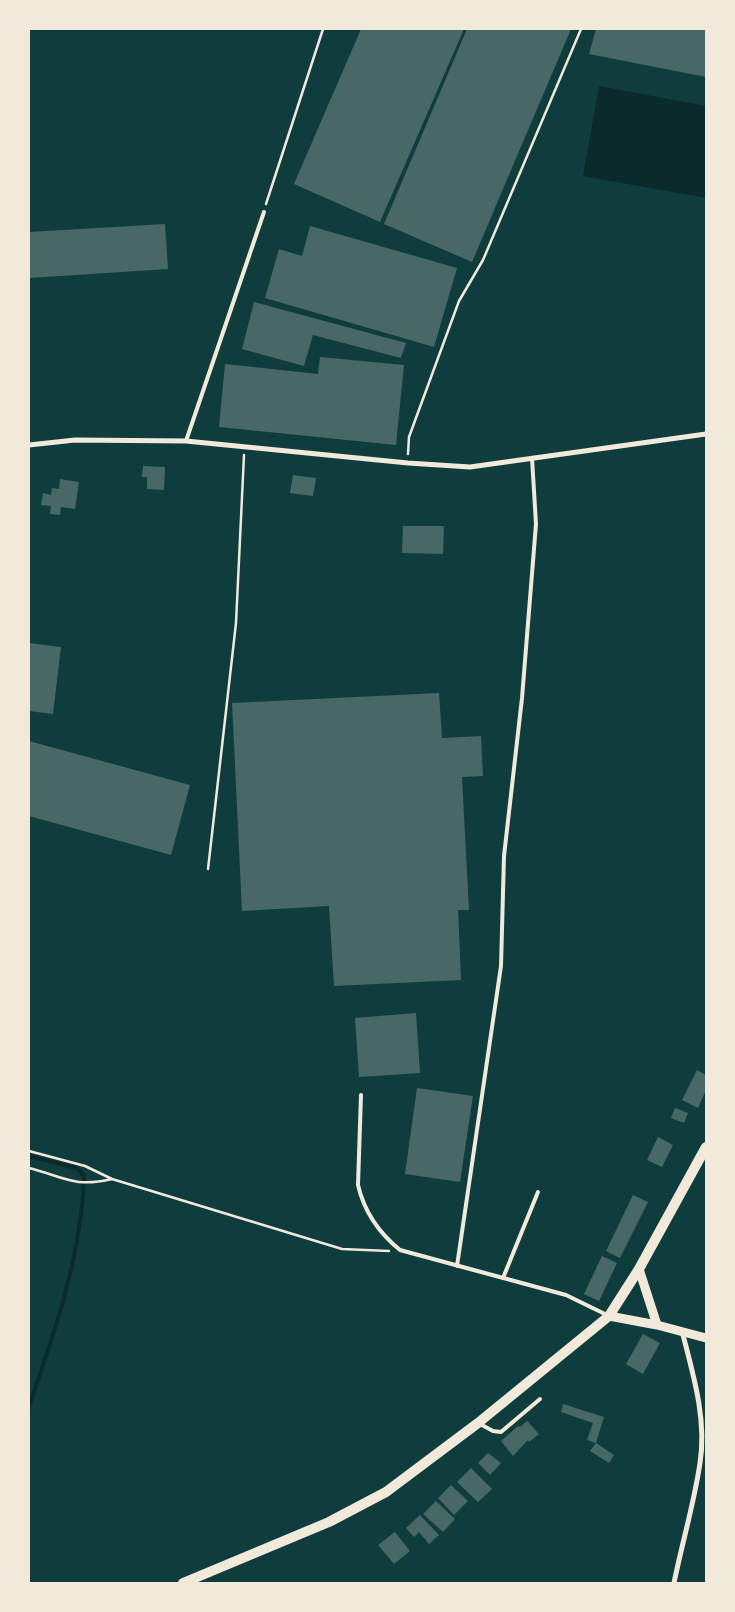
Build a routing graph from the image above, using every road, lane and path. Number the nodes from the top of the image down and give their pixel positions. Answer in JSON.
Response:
{"nodes":[{"id":1,"x":323,"y":29,"type":"edge"},
{"id":2,"x":580,"y":29,"type":"edge"},
{"id":3,"x":264,"y":212,"type":"joint"},
{"id":4,"x":706,"y":434,"type":"edge"},
{"id":5,"x":186,"y":440,"type":"junction"},
{"id":6,"x":29,"y":445,"type":"edge"},
{"id":7,"x":244,"y":446,"type":"junction"},
{"id":8,"x":532,"y":458,"type":"junction"},
{"id":9,"x":408,"y":463,"type":"junction"},
{"id":10,"x":208,"y":869,"type":"dead end"},
{"id":11,"x":361,"y":1096,"type":"dead end"},
{"id":12,"x":706,"y":1147,"type":"edge"},
{"id":13,"x":29,"y":1151,"type":"edge"},
{"id":14,"x":29,"y":1168,"type":"edge"},
{"id":15,"x":112,"y":1179,"type":"junction"},
{"id":16,"x":538,"y":1192,"type":"dead end"},
{"id":17,"x":400,"y":1250,"type":"junction"},
{"id":18,"x":457,"y":1266,"type":"junction"},
{"id":19,"x":639,"y":1269,"type":"junction"},
{"id":20,"x":503,"y":1278,"type":"junction"},
{"id":21,"x":609,"y":1316,"type":"junction"},
{"id":22,"x":657,"y":1325,"type":"junction"},
{"id":23,"x":681,"y":1331,"type":"junction"},
{"id":24,"x":706,"y":1338,"type":"edge"},
{"id":25,"x":540,"y":1398,"type":"dead end"},
{"id":26,"x":703,"y":1416,"type":"edge"},
{"id":27,"x":478,"y":1423,"type":"junction"},
{"id":28,"x":183,"y":1583,"type":"edge"},
{"id":29,"x":674,"y":1583,"type":"edge"}],
"edges":[{"from":1,"to":3,"type":"path"},
{"from":2,"to":9,"type":"path"},
{"from":3,"to":5,"type":"lane"},
{"from":4,"to":8,"type":"street"},
{"from":5,"to":6,"type":"street"},
{"from":5,"to":7,"type":"street"},
{"from":7,"to":9,"type":"street"},
{"from":7,"to":10,"type":"path"},
{"from":8,"to":9,"type":"street"},
{"from":8,"to":18,"type":"lane"},
{"from":11,"to":17,"type":"lane"},
{"from":12,"to":19,"type":"main road"},
{"from":13,"to":15,"type":"path"},
{"from":14,"to":15,"type":"path"},
{"from":15,"to":17,"type":"path"},
{"from":16,"to":20,"type":"lane"},
{"from":17,"to":18,"type":"lane"},
{"from":18,"to":20,"type":"lane"},
{"from":19,"to":21,"type":"main road"},
{"from":19,"to":22,"type":"street"},
{"from":20,"to":21,"type":"lane"},
{"from":21,"to":22,"type":"street"},
{"from":21,"to":27,"type":"main road"},
{"from":22,"to":23,"type":"street"},
{"from":23,"to":24,"type":"street"},
{"from":23,"to":26,"type":"street"},
{"from":25,"to":27,"type":"lane"},
{"from":26,"to":29,"type":"street"},
{"from":27,"to":28,"type":"main road"}]}
